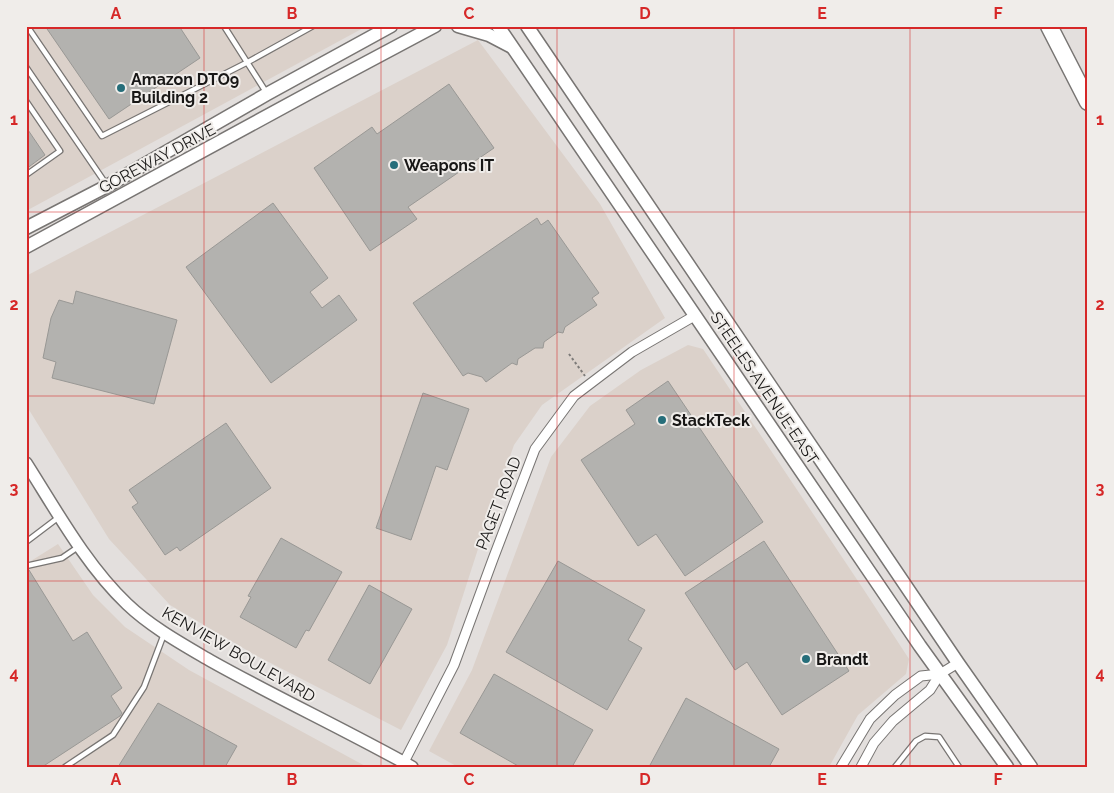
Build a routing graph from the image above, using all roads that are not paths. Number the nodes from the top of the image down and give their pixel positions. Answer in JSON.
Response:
{"nodes":[{"id":1,"x":27,"y":26,"type":"edge"},
{"id":2,"x":224,"y":26,"type":"edge"},
{"id":3,"x":313,"y":26,"type":"edge"},
{"id":4,"x":391,"y":26,"type":"edge"},
{"id":5,"x":435,"y":26,"type":"edge"},
{"id":6,"x":458,"y":26,"type":"edge"},
{"id":7,"x":498,"y":26,"type":"edge"},
{"id":8,"x":527,"y":26,"type":"edge"},
{"id":9,"x":1049,"y":26,"type":"edge"},
{"id":10,"x":512,"y":47,"type":"junction"},
{"id":11,"x":248,"y":62,"type":"junction"},
{"id":12,"x":26,"y":68,"type":"edge"},
{"id":13,"x":267,"y":94,"type":"junction"},
{"id":14,"x":26,"y":101,"type":"edge"},
{"id":15,"x":1088,"y":102,"type":"edge"},
{"id":16,"x":26,"y":175,"type":"edge"},
{"id":17,"x":107,"y":186,"type":"junction"},
{"id":18,"x":26,"y":228,"type":"edge"},
{"id":19,"x":26,"y":247,"type":"edge"},
{"id":20,"x":696,"y":315,"type":"junction"},
{"id":21,"x":26,"y":462,"type":"edge"},
{"id":22,"x":60,"y":516,"type":"junction"},
{"id":23,"x":26,"y":542,"type":"edge"},
{"id":24,"x":80,"y":546,"type":"junction"},
{"id":25,"x":26,"y":566,"type":"edge"},
{"id":26,"x":165,"y":632,"type":"junction"},
{"id":27,"x":958,"y":663,"type":"junction"},
{"id":28,"x":940,"y":674,"type":"junction"},
{"id":29,"x":408,"y":764,"type":"edge"},
{"id":30,"x":65,"y":767,"type":"edge"},
{"id":31,"x":841,"y":767,"type":"edge"},
{"id":32,"x":861,"y":767,"type":"edge"},
{"id":33,"x":895,"y":767,"type":"edge"},
{"id":34,"x":959,"y":767,"type":"edge"},
{"id":35,"x":1007,"y":767,"type":"edge"},
{"id":36,"x":1030,"y":767,"type":"edge"}],
"edges":[{"from":1,"to":11,"type":"lane"},
{"from":2,"to":11,"type":"lane"},
{"from":3,"to":11,"type":"lane"},
{"from":4,"to":13,"type":"main road","name":"GOREWAY DRIVE"},
{"from":5,"to":19,"type":"main road","name":"GOREWAY DRIVE"},
{"from":6,"to":10,"type":"main road"},
{"from":7,"to":10,"type":"main road","name":"STEELES AVENUE EAST"},
{"from":8,"to":27,"type":"main road","name":"STEELES AVENUE EAST"},
{"from":9,"to":15,"type":"highway"},
{"from":10,"to":20,"type":"main road","name":"STEELES AVENUE EAST"},
{"from":11,"to":13,"type":"lane"},
{"from":12,"to":17,"type":"lane"},
{"from":13,"to":17,"type":"main road","name":"GOREWAY DRIVE"},
{"from":14,"to":16,"type":"lane"},
{"from":17,"to":18,"type":"main road","name":"GOREWAY DRIVE"},
{"from":20,"to":28,"type":"main road","name":"STEELES AVENUE EAST"},
{"from":20,"to":29,"type":"street","name":"PAGET ROAD"},
{"from":21,"to":22,"type":"street","name":"KENVIEW BOULEVARD"},
{"from":22,"to":23,"type":"lane"},
{"from":22,"to":24,"type":"street","name":"KENVIEW BOULEVARD"},
{"from":24,"to":25,"type":"lane"},
{"from":24,"to":26,"type":"street","name":"KENVIEW BOULEVARD"},
{"from":26,"to":29,"type":"street","name":"KENVIEW BOULEVARD"},
{"from":26,"to":30,"type":"lane"},
{"from":27,"to":28,"type":"street"},
{"from":27,"to":36,"type":"main road","name":"STEELES AVENUE EAST"},
{"from":28,"to":31,"type":"street"},
{"from":28,"to":32,"type":"street"},
{"from":28,"to":35,"type":"main road","name":"STEELES AVENUE EAST"},
{"from":33,"to":34,"type":"lane"}]}
